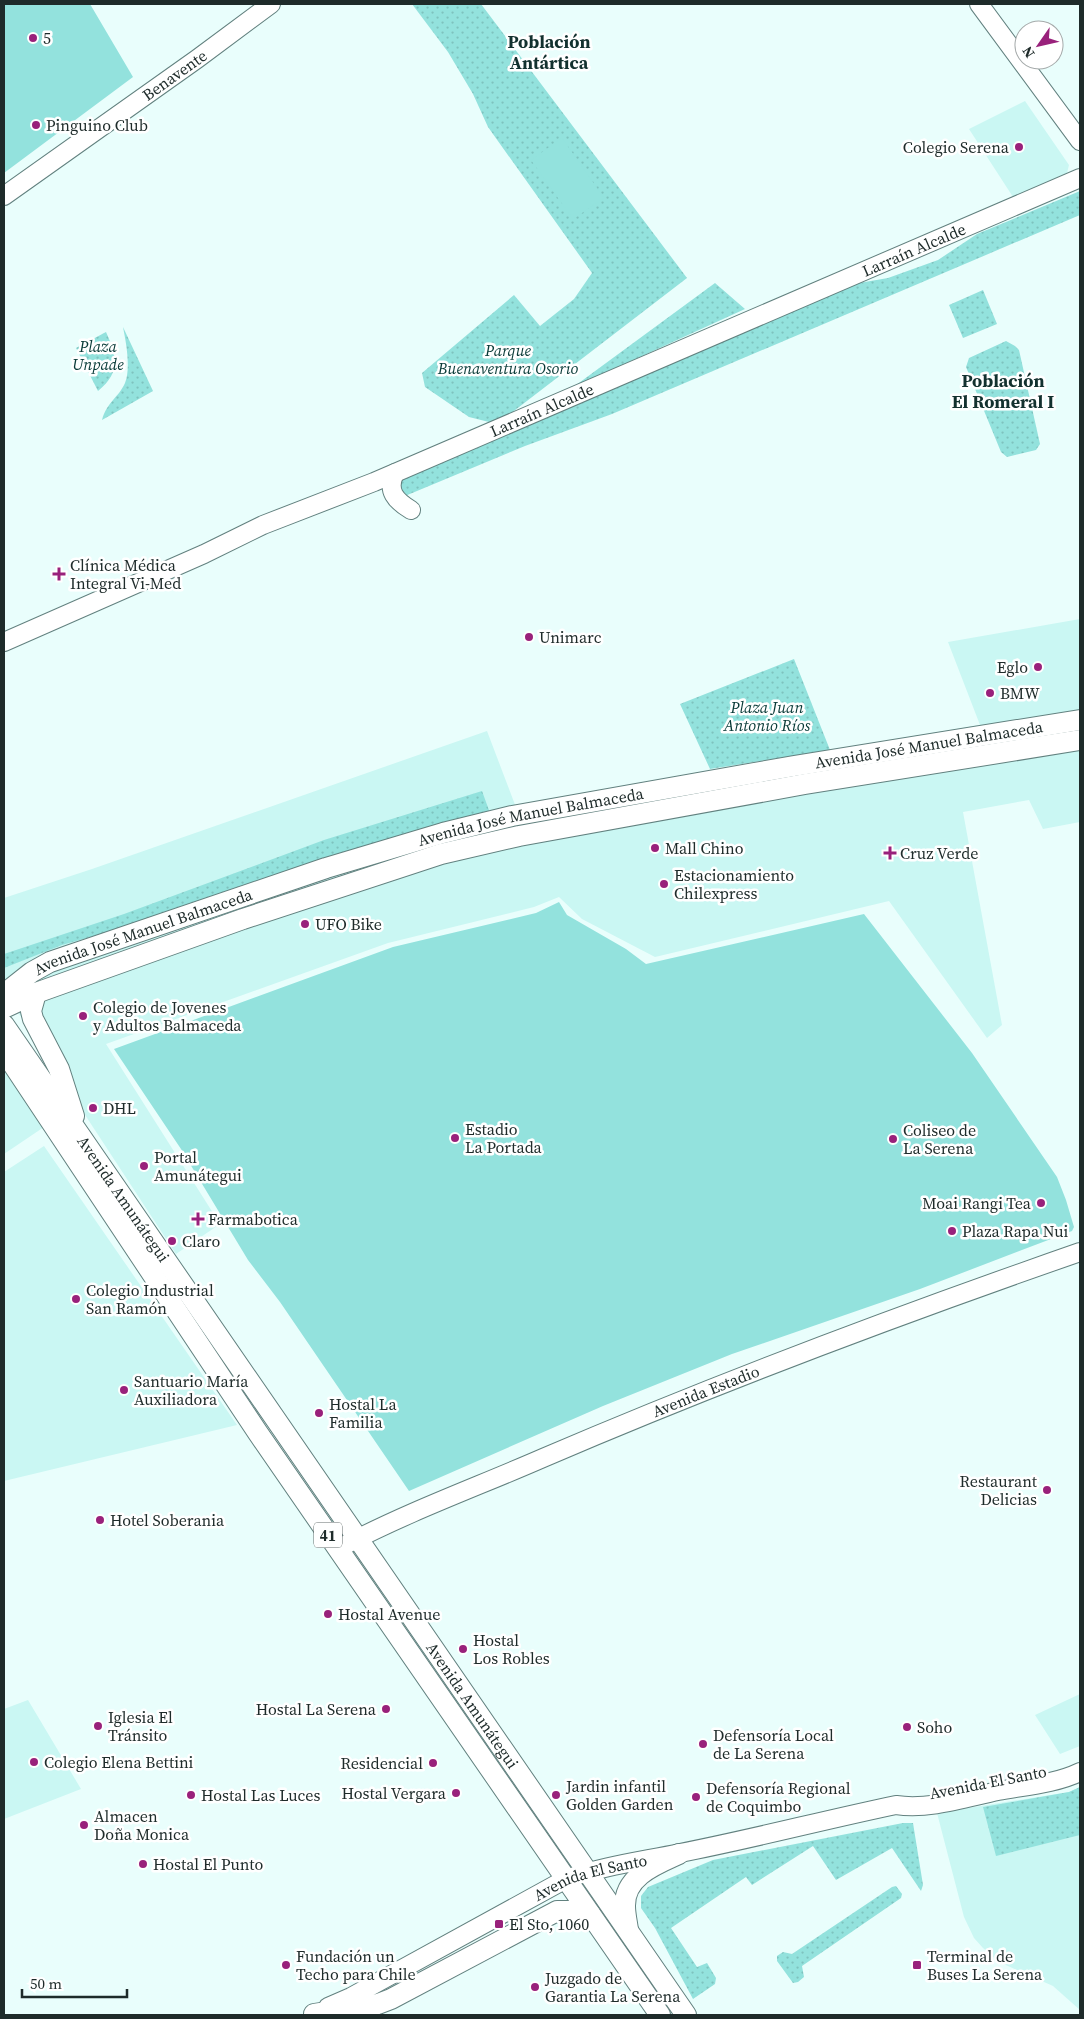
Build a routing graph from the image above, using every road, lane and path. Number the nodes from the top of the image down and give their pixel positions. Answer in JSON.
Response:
{"nodes":[{"id":1,"x":270,"y":4,"type":"edge"},
{"id":2,"x":979,"y":4,"type":"edge"},
{"id":3,"x":1080,"y":141,"type":"edge"},
{"id":4,"x":1080,"y":178,"type":"edge"},
{"id":5,"x":4,"y":196,"type":"edge"},
{"id":6,"x":395,"y":473,"type":"junction"},
{"id":7,"x":411,"y":510,"type":"dead end"},
{"id":8,"x":4,"y":642,"type":"edge"},
{"id":9,"x":1080,"y":720,"type":"edge"},
{"id":10,"x":1080,"y":740,"type":"edge"},
{"id":11,"x":32,"y":972,"type":"junction"},
{"id":12,"x":4,"y":977,"type":"edge"},
{"id":13,"x":36,"y":993,"type":"junction"},
{"id":14,"x":4,"y":994,"type":"edge"},
{"id":15,"x":4,"y":1008,"type":"edge"},
{"id":16,"x":4,"y":1026,"type":"edge"},
{"id":17,"x":4,"y":1051,"type":"edge"},
{"id":18,"x":82,"y":1139,"type":"junction"},
{"id":19,"x":1080,"y":1252,"type":"edge"},
{"id":20,"x":358,"y":1539,"type":"junction"},
{"id":21,"x":338,"y":1549,"type":"junction"},
{"id":22,"x":1080,"y":1759,"type":"edge"},
{"id":23,"x":1080,"y":1772,"type":"edge"},
{"id":24,"x":896,"y":1805,"type":"junction"},
{"id":25,"x":679,"y":1854,"type":"junction"},
{"id":26,"x":587,"y":1872,"type":"junction"},
{"id":27,"x":566,"y":1879,"type":"junction"},
{"id":28,"x":590,"y":1914,"type":"junction"},
{"id":29,"x":628,"y":1932,"type":"junction"},
{"id":30,"x":312,"y":2014,"type":"edge"},
{"id":31,"x":660,"y":2015,"type":"edge"},
{"id":32,"x":686,"y":2015,"type":"edge"}],
"edges":[{"from":1,"to":5,"type":"main road","name":"Benavente"},
{"from":2,"to":3,"type":"main road"},
{"from":4,"to":6,"type":"main road","name":"Larraín Alcalde"},
{"from":6,"to":7,"type":"main road"},
{"from":6,"to":8,"type":"main road","name":"Larraín Alcalde"},
{"from":9,"to":11,"type":"main road","name":"Avenida José Manuel Balmaceda"},
{"from":10,"to":13,"type":"main road","name":"Avenida José Manuel Balmaceda"},
{"from":11,"to":12,"type":"main road"},
{"from":11,"to":14,"type":"main road","name":"Avenida José Manuel Balmaceda"},
{"from":13,"to":15,"type":"main road","name":"Avenida José Manuel Balmaceda"},
{"from":13,"to":18,"type":"main road"},
{"from":16,"to":18,"type":"main road","name":"Avenida Amunátegui","number":"41"},
{"from":17,"to":21,"type":"main road","name":"Avenida Amunátegui","number":"41"},
{"from":18,"to":20,"type":"main road","name":"Avenida Amunátegui","number":"41"},
{"from":19,"to":20,"type":"main road","name":"Avenida Estadio"},
{"from":20,"to":21,"type":"main road","name":"Avenida Estadio"},
{"from":20,"to":26,"type":"main road","name":"Avenida Amunátegui","number":"41"},
{"from":21,"to":27,"type":"main road","name":"Avenida Amunátegui","number":"41"},
{"from":22,"to":24,"type":"main road","name":"Avenida El Santo"},
{"from":23,"to":24,"type":"main road","name":"Avenida El Santo"},
{"from":24,"to":25,"type":"main road","name":"Avenida El Santo"},
{"from":25,"to":26,"type":"main road","name":"Avenida El Santo"},
{"from":25,"to":29,"type":"main road"},
{"from":26,"to":27,"type":"main road","name":"Avenida El Santo"},
{"from":26,"to":29,"type":"main road","name":"Avenida Amunátegui","number":"41"},
{"from":27,"to":28,"type":"main road","name":"Avenida Amunátegui","number":"41"},
{"from":27,"to":30,"type":"main road","name":"Avenida El Santo"},
{"from":28,"to":30,"type":"main road"},
{"from":28,"to":31,"type":"main road","name":"Avenida Amunátegui","number":"41"},
{"from":29,"to":32,"type":"main road","name":"Avenida Amunátegui","number":"41"}]}
